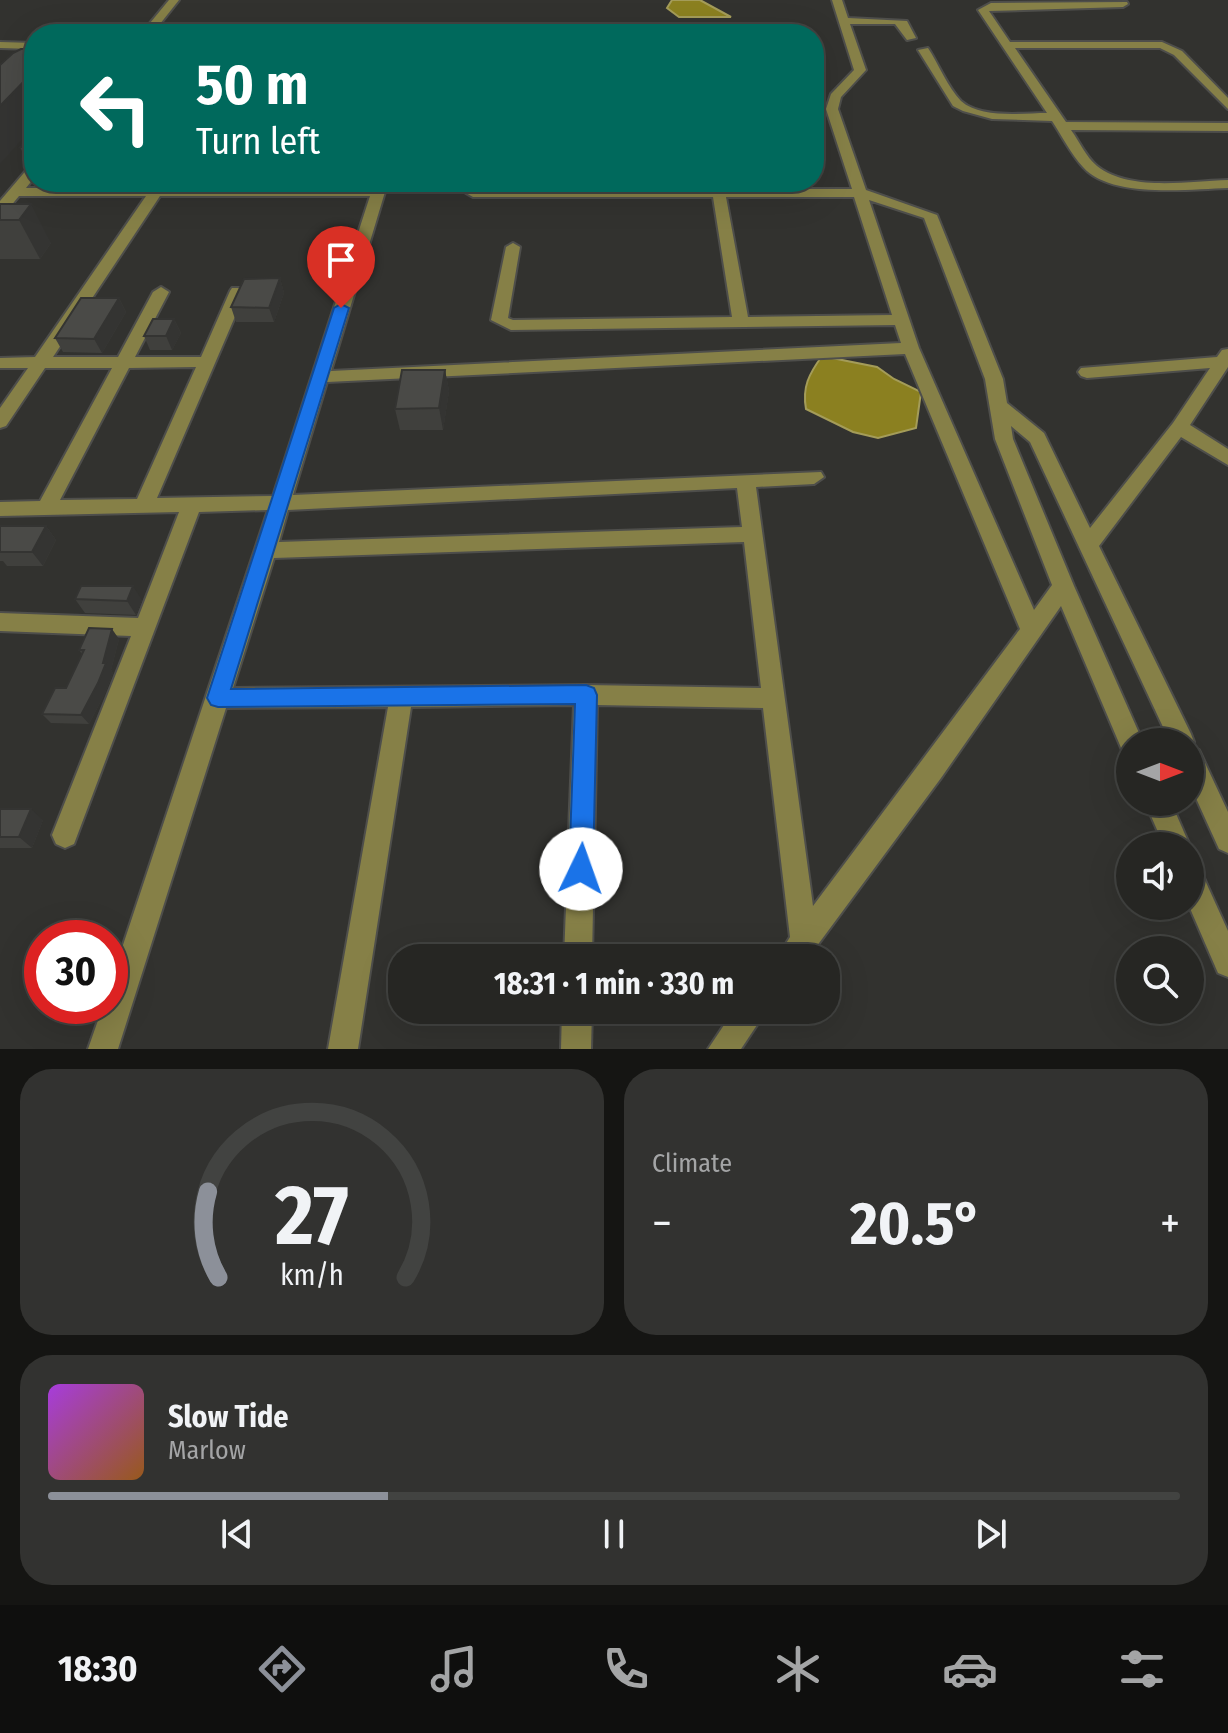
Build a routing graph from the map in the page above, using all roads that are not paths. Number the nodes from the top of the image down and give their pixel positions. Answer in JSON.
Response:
{"nodes":[{"id":1,"x":174,"y":0,"type":"edge"},
{"id":2,"x":837,"y":0,"type":"edge"},
{"id":3,"x":1123,"y":4,"type":"dead end"},
{"id":4,"x":844,"y":21,"type":"junction"},
{"id":5,"x":154,"y":24,"type":"edge"},
{"id":6,"x":911,"y":38,"type":"dead end"},
{"id":7,"x":0,"y":45,"type":"edge"},
{"id":8,"x":1006,"y":45,"type":"junction"},
{"id":9,"x":24,"y":46,"type":"edge"},
{"id":10,"x":924,"y":50,"type":"dead end"},
{"id":11,"x":1228,"y":105,"type":"edge"},
{"id":12,"x":1059,"y":122,"type":"junction"},
{"id":13,"x":1228,"y":127,"type":"edge"},
{"id":14,"x":24,"y":182,"type":"edge"},
{"id":15,"x":1228,"y":184,"type":"edge"},
{"id":16,"x":16,"y":192,"type":"junction"},
{"id":17,"x":24,"y":192,"type":"edge"},
{"id":18,"x":156,"y":192,"type":"edge"},
{"id":19,"x":377,"y":192,"type":"edge"},
{"id":20,"x":473,"y":193,"type":"dead end"},
{"id":21,"x":861,"y":193,"type":"junction"},
{"id":22,"x":719,"y":194,"type":"junction"},
{"id":23,"x":0,"y":210,"type":"edge"},
{"id":24,"x":513,"y":247,"type":"dead end"},
{"id":25,"x":238,"y":291,"type":"edge"},
{"id":26,"x":161,"y":292,"type":"dead end"},
{"id":27,"x":901,"y":320,"type":"junction"},
{"id":28,"x":741,"y":323,"type":"junction"},
{"id":29,"x":911,"y":348,"type":"junction"},
{"id":30,"x":1226,"y":358,"type":"edge"},
{"id":31,"x":207,"y":362,"type":"junction"},
{"id":32,"x":0,"y":363,"type":"edge"},
{"id":33,"x":38,"y":363,"type":"junction"},
{"id":34,"x":121,"y":363,"type":"junction"},
{"id":35,"x":1087,"y":372,"type":"dead end"},
{"id":36,"x":319,"y":377,"type":"junction"},
{"id":37,"x":999,"y":406,"type":"junction"},
{"id":38,"x":0,"y":422,"type":"edge"},
{"id":39,"x":1179,"y":427,"type":"junction"},
{"id":40,"x":1228,"y":458,"type":"edge"},
{"id":41,"x":814,"y":477,"type":"dead end"},
{"id":42,"x":746,"y":481,"type":"junction"},
{"id":43,"x":280,"y":503,"type":"junction"},
{"id":44,"x":192,"y":505,"type":"junction"},
{"id":45,"x":144,"y":506,"type":"junction"},
{"id":46,"x":46,"y":508,"type":"junction"},
{"id":47,"x":0,"y":509,"type":"edge"},
{"id":48,"x":753,"y":534,"type":"junction"},
{"id":49,"x":1090,"y":542,"type":"junction"},
{"id":50,"x":266,"y":550,"type":"junction"},
{"id":51,"x":1063,"y":586,"type":"junction"},
{"id":52,"x":0,"y":622,"type":"edge"},
{"id":53,"x":145,"y":627,"type":"junction"},
{"id":54,"x":1031,"y":629,"type":"junction"},
{"id":55,"x":586,"y":695,"type":"junction"},
{"id":56,"x":401,"y":697,"type":"junction"},
{"id":57,"x":218,"y":698,"type":"junction"},
{"id":58,"x":773,"y":698,"type":"junction"},
{"id":59,"x":1125,"y":728,"type":"edge"},
{"id":60,"x":1176,"y":728,"type":"edge"},
{"id":61,"x":1204,"y":788,"type":"edge"},
{"id":62,"x":65,"y":835,"type":"dead end"},
{"id":63,"x":1228,"y":840,"type":"edge"},
{"id":64,"x":1204,"y":908,"type":"edge"},
{"id":65,"x":578,"y":944,"type":"edge"},
{"id":66,"x":797,"y":944,"type":"edge"},
{"id":67,"x":801,"y":944,"type":"edge"},
{"id":68,"x":1228,"y":963,"type":"edge"},
{"id":69,"x":577,"y":1024,"type":"edge"},
{"id":70,"x":742,"y":1024,"type":"edge"},
{"id":71,"x":103,"y":1049,"type":"edge"},
{"id":72,"x":343,"y":1049,"type":"edge"},
{"id":73,"x":576,"y":1049,"type":"edge"},
{"id":74,"x":723,"y":1049,"type":"edge"}],
"edges":[{"from":1,"to":5,"type":"street"},
{"from":2,"to":4,"type":"street"},
{"from":3,"to":8,"type":"street"},
{"from":4,"to":6,"type":"street"},
{"from":4,"to":21,"type":"street"},
{"from":7,"to":9,"type":"street"},
{"from":8,"to":11,"type":"street"},
{"from":8,"to":12,"type":"street"},
{"from":10,"to":12,"type":"street"},
{"from":12,"to":13,"type":"street"},
{"from":12,"to":15,"type":"street"},
{"from":14,"to":16,"type":"street"},
{"from":16,"to":17,"type":"street"},
{"from":16,"to":23,"type":"street"},
{"from":18,"to":33,"type":"street"},
{"from":19,"to":36,"type":"street"},
{"from":20,"to":22,"type":"street"},
{"from":21,"to":22,"type":"street"},
{"from":21,"to":27,"type":"street"},
{"from":21,"to":37,"type":"street"},
{"from":22,"to":28,"type":"street"},
{"from":24,"to":28,"type":"street"},
{"from":25,"to":31,"type":"street"},
{"from":26,"to":34,"type":"street"},
{"from":27,"to":28,"type":"street"},
{"from":27,"to":29,"type":"street"},
{"from":29,"to":36,"type":"street"},
{"from":29,"to":54,"type":"street"},
{"from":30,"to":35,"type":"street"},
{"from":30,"to":39,"type":"street"},
{"from":31,"to":34,"type":"street"},
{"from":31,"to":45,"type":"street"},
{"from":32,"to":33,"type":"street"},
{"from":33,"to":34,"type":"street"},
{"from":33,"to":38,"type":"street"},
{"from":34,"to":46,"type":"street"},
{"from":36,"to":43,"type":"street"},
{"from":37,"to":49,"type":"street"},
{"from":37,"to":51,"type":"street"},
{"from":39,"to":40,"type":"street"},
{"from":39,"to":49,"type":"street"},
{"from":41,"to":42,"type":"street"},
{"from":42,"to":43,"type":"street"},
{"from":42,"to":48,"type":"street"},
{"from":43,"to":44,"type":"street"},
{"from":43,"to":50,"type":"street"},
{"from":44,"to":45,"type":"street"},
{"from":44,"to":53,"type":"street"},
{"from":45,"to":46,"type":"street"},
{"from":46,"to":47,"type":"street"},
{"from":48,"to":50,"type":"street"},
{"from":48,"to":58,"type":"street"},
{"from":49,"to":60,"type":"street"},
{"from":50,"to":57,"type":"street"},
{"from":51,"to":54,"type":"street"},
{"from":51,"to":59,"type":"street"},
{"from":52,"to":53,"type":"street"},
{"from":53,"to":62,"type":"street"},
{"from":54,"to":67,"type":"street"},
{"from":55,"to":56,"type":"street"},
{"from":55,"to":58,"type":"street"},
{"from":55,"to":65,"type":"street"},
{"from":56,"to":57,"type":"street"},
{"from":56,"to":72,"type":"street"},
{"from":57,"to":71,"type":"street"},
{"from":58,"to":66,"type":"street"},
{"from":61,"to":63,"type":"street"},
{"from":64,"to":68,"type":"street"},
{"from":69,"to":73,"type":"street"},
{"from":70,"to":74,"type":"street"}]}
